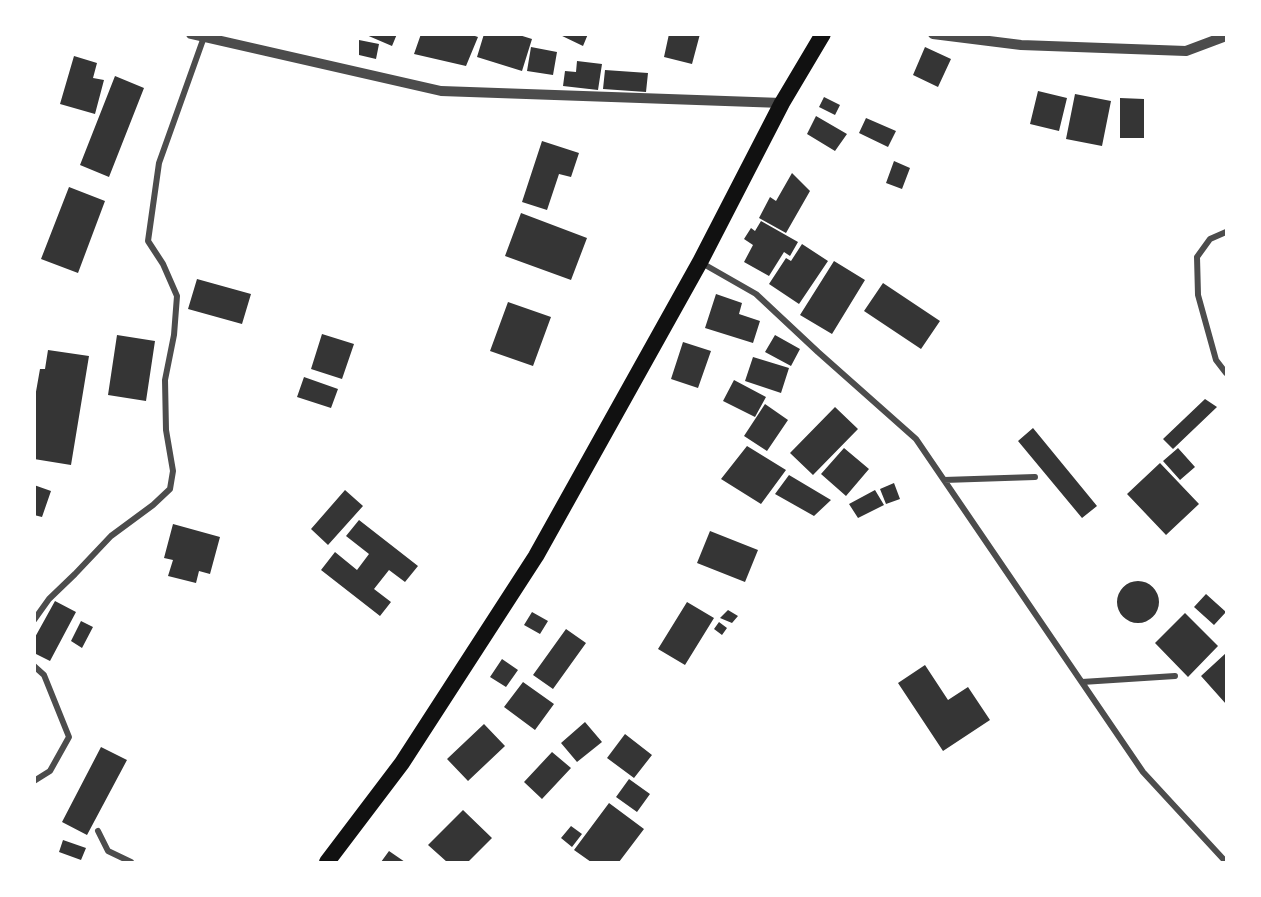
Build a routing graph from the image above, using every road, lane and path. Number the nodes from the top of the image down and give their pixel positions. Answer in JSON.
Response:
{"nodes":[{"id":1,"x":191,"y":34,"type":"edge"},
{"id":2,"x":823,"y":34,"type":"edge"},
{"id":3,"x":933,"y":34,"type":"edge"},
{"id":4,"x":1227,"y":36,"type":"edge"},
{"id":5,"x":204,"y":38,"type":"junction"},
{"id":6,"x":782,"y":103,"type":"junction"},
{"id":7,"x":1227,"y":232,"type":"edge"},
{"id":8,"x":700,"y":262,"type":"junction"},
{"id":9,"x":1227,"y":373,"type":"edge"},
{"id":10,"x":1035,"y":477,"type":"dead end"},
{"id":11,"x":944,"y":480,"type":"junction"},
{"id":12,"x":34,"y":620,"type":"edge"},
{"id":13,"x":34,"y":666,"type":"edge"},
{"id":14,"x":1175,"y":676,"type":"dead end"},
{"id":15,"x":1082,"y":682,"type":"junction"},
{"id":16,"x":34,"y":780,"type":"edge"},
{"id":17,"x":98,"y":831,"type":"dead end"},
{"id":18,"x":131,"y":862,"type":"edge"},
{"id":19,"x":327,"y":862,"type":"edge"},
{"id":20,"x":1227,"y":862,"type":"edge"}],
"edges":[{"from":1,"to":5,"type":"street"},
{"from":2,"to":6,"type":"highway"},
{"from":3,"to":4,"type":"street"},
{"from":5,"to":6,"type":"street"},
{"from":5,"to":12,"type":"street"},
{"from":6,"to":8,"type":"highway"},
{"from":7,"to":9,"type":"street"},
{"from":8,"to":11,"type":"street"},
{"from":8,"to":19,"type":"highway"},
{"from":10,"to":11,"type":"street"},
{"from":11,"to":15,"type":"street"},
{"from":13,"to":16,"type":"street"},
{"from":14,"to":15,"type":"street"},
{"from":15,"to":20,"type":"street"},
{"from":17,"to":18,"type":"street"}]}
